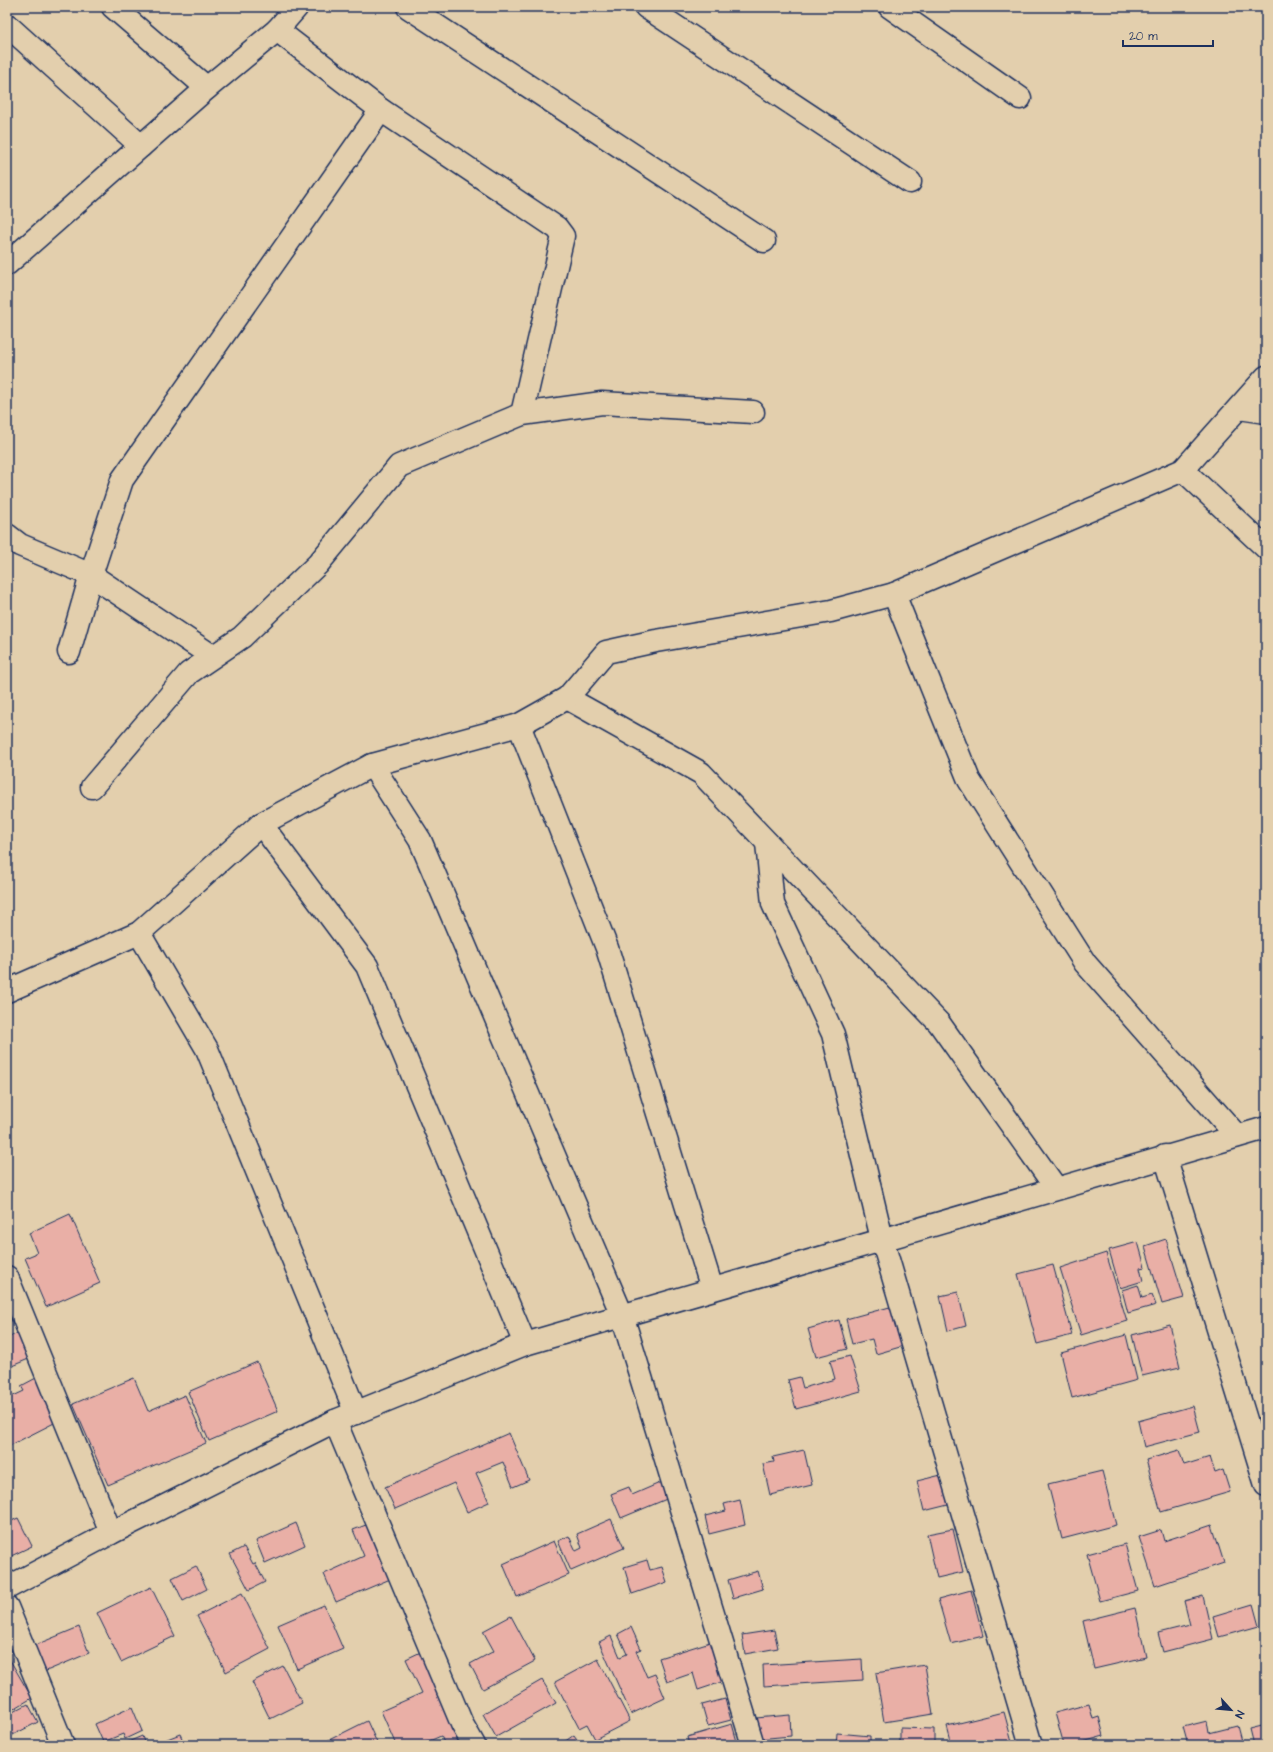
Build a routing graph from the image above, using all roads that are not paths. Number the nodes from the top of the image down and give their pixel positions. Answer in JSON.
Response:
{"nodes":[{"id":1,"x":113,"y":7,"type":"edge"},
{"id":2,"x":297,"y":7,"type":"edge"},
{"id":3,"x":408,"y":7,"type":"edge"},
{"id":4,"x":646,"y":7,"type":"edge"},
{"id":5,"x":890,"y":7,"type":"edge"},
{"id":6,"x":7,"y":25,"type":"edge"},
{"id":7,"x":277,"y":30,"type":"junction"},
{"id":8,"x":207,"y":88,"type":"junction"},
{"id":9,"x":1020,"y":98,"type":"dead end"},
{"id":10,"x":381,"y":110,"type":"junction"},
{"id":11,"x":140,"y":146,"type":"junction"},
{"id":12,"x":910,"y":182,"type":"dead end"},
{"id":13,"x":764,"y":240,"type":"dead end"},
{"id":14,"x":7,"y":264,"type":"edge"},
{"id":15,"x":1266,"y":377,"type":"edge"},
{"id":16,"x":1239,"y":408,"type":"junction"},
{"id":17,"x":753,"y":412,"type":"dead end"},
{"id":18,"x":1266,"y":412,"type":"edge"},
{"id":19,"x":522,"y":414,"type":"junction"},
{"id":20,"x":1183,"y":470,"type":"junction"},
{"id":21,"x":7,"y":535,"type":"edge"},
{"id":22,"x":1266,"y":548,"type":"edge"},
{"id":23,"x":91,"y":575,"type":"junction"},
{"id":24,"x":894,"y":594,"type":"junction"},
{"id":25,"x":69,"y":652,"type":"dead end"},
{"id":26,"x":212,"y":656,"type":"junction"},
{"id":27,"x":567,"y":698,"type":"junction"},
{"id":28,"x":519,"y":726,"type":"junction"},
{"id":29,"x":372,"y":765,"type":"junction"},
{"id":30,"x":92,"y":787,"type":"dead end"},
{"id":31,"x":260,"y":824,"type":"junction"},
{"id":32,"x":767,"y":843,"type":"junction"},
{"id":33,"x":139,"y":933,"type":"junction"},
{"id":34,"x":7,"y":991,"type":"edge"},
{"id":35,"x":1266,"y":1128,"type":"edge"},
{"id":36,"x":1237,"y":1136,"type":"junction"},
{"id":37,"x":1165,"y":1156,"type":"junction"},
{"id":38,"x":1056,"y":1188,"type":"junction"},
{"id":39,"x":882,"y":1239,"type":"junction"},
{"id":40,"x":7,"y":1276,"type":"edge"},
{"id":41,"x":712,"y":1289,"type":"junction"},
{"id":42,"x":622,"y":1315,"type":"junction"},
{"id":43,"x":525,"y":1344,"type":"junction"},
{"id":44,"x":356,"y":1413,"type":"junction"},
{"id":45,"x":335,"y":1421,"type":"junction"},
{"id":46,"x":1266,"y":1485,"type":"edge"},
{"id":47,"x":111,"y":1533,"type":"junction"},
{"id":48,"x":7,"y":1588,"type":"edge"},
{"id":49,"x":7,"y":1607,"type":"edge"},
{"id":50,"x":63,"y":1745,"type":"edge"},
{"id":51,"x":474,"y":1745,"type":"edge"},
{"id":52,"x":753,"y":1745,"type":"edge"},
{"id":53,"x":1031,"y":1745,"type":"edge"}],
"edges":[{"from":1,"to":8,"type":"street"},
{"from":2,"to":7,"type":"street"},
{"from":3,"to":13,"type":"street"},
{"from":4,"to":12,"type":"street"},
{"from":5,"to":9,"type":"street"},
{"from":6,"to":11,"type":"street"},
{"from":7,"to":8,"type":"street"},
{"from":7,"to":10,"type":"street"},
{"from":8,"to":11,"type":"street"},
{"from":10,"to":19,"type":"street"},
{"from":10,"to":23,"type":"street"},
{"from":11,"to":14,"type":"street"},
{"from":15,"to":16,"type":"street"},
{"from":16,"to":18,"type":"street"},
{"from":16,"to":20,"type":"street"},
{"from":17,"to":19,"type":"street"},
{"from":19,"to":26,"type":"street"},
{"from":20,"to":22,"type":"street"},
{"from":20,"to":24,"type":"street"},
{"from":21,"to":23,"type":"street"},
{"from":23,"to":25,"type":"street"},
{"from":23,"to":26,"type":"street"},
{"from":24,"to":27,"type":"street"},
{"from":24,"to":36,"type":"street"},
{"from":26,"to":30,"type":"street"},
{"from":27,"to":28,"type":"street"},
{"from":27,"to":32,"type":"street"},
{"from":28,"to":29,"type":"street"},
{"from":28,"to":41,"type":"street"},
{"from":29,"to":31,"type":"street"},
{"from":29,"to":42,"type":"street"},
{"from":31,"to":33,"type":"street"},
{"from":31,"to":43,"type":"street"},
{"from":32,"to":38,"type":"street"},
{"from":32,"to":39,"type":"street"},
{"from":33,"to":34,"type":"street"},
{"from":33,"to":44,"type":"street"},
{"from":35,"to":36,"type":"street"},
{"from":36,"to":37,"type":"street"},
{"from":37,"to":38,"type":"street"},
{"from":37,"to":46,"type":"street"},
{"from":38,"to":39,"type":"street"},
{"from":39,"to":41,"type":"street"},
{"from":39,"to":53,"type":"street"},
{"from":40,"to":47,"type":"street"},
{"from":41,"to":42,"type":"street"},
{"from":42,"to":43,"type":"street"},
{"from":42,"to":52,"type":"street"},
{"from":43,"to":44,"type":"street"},
{"from":44,"to":45,"type":"street"},
{"from":45,"to":47,"type":"street"},
{"from":45,"to":51,"type":"street"},
{"from":47,"to":48,"type":"street"},
{"from":49,"to":50,"type":"street"}]}
